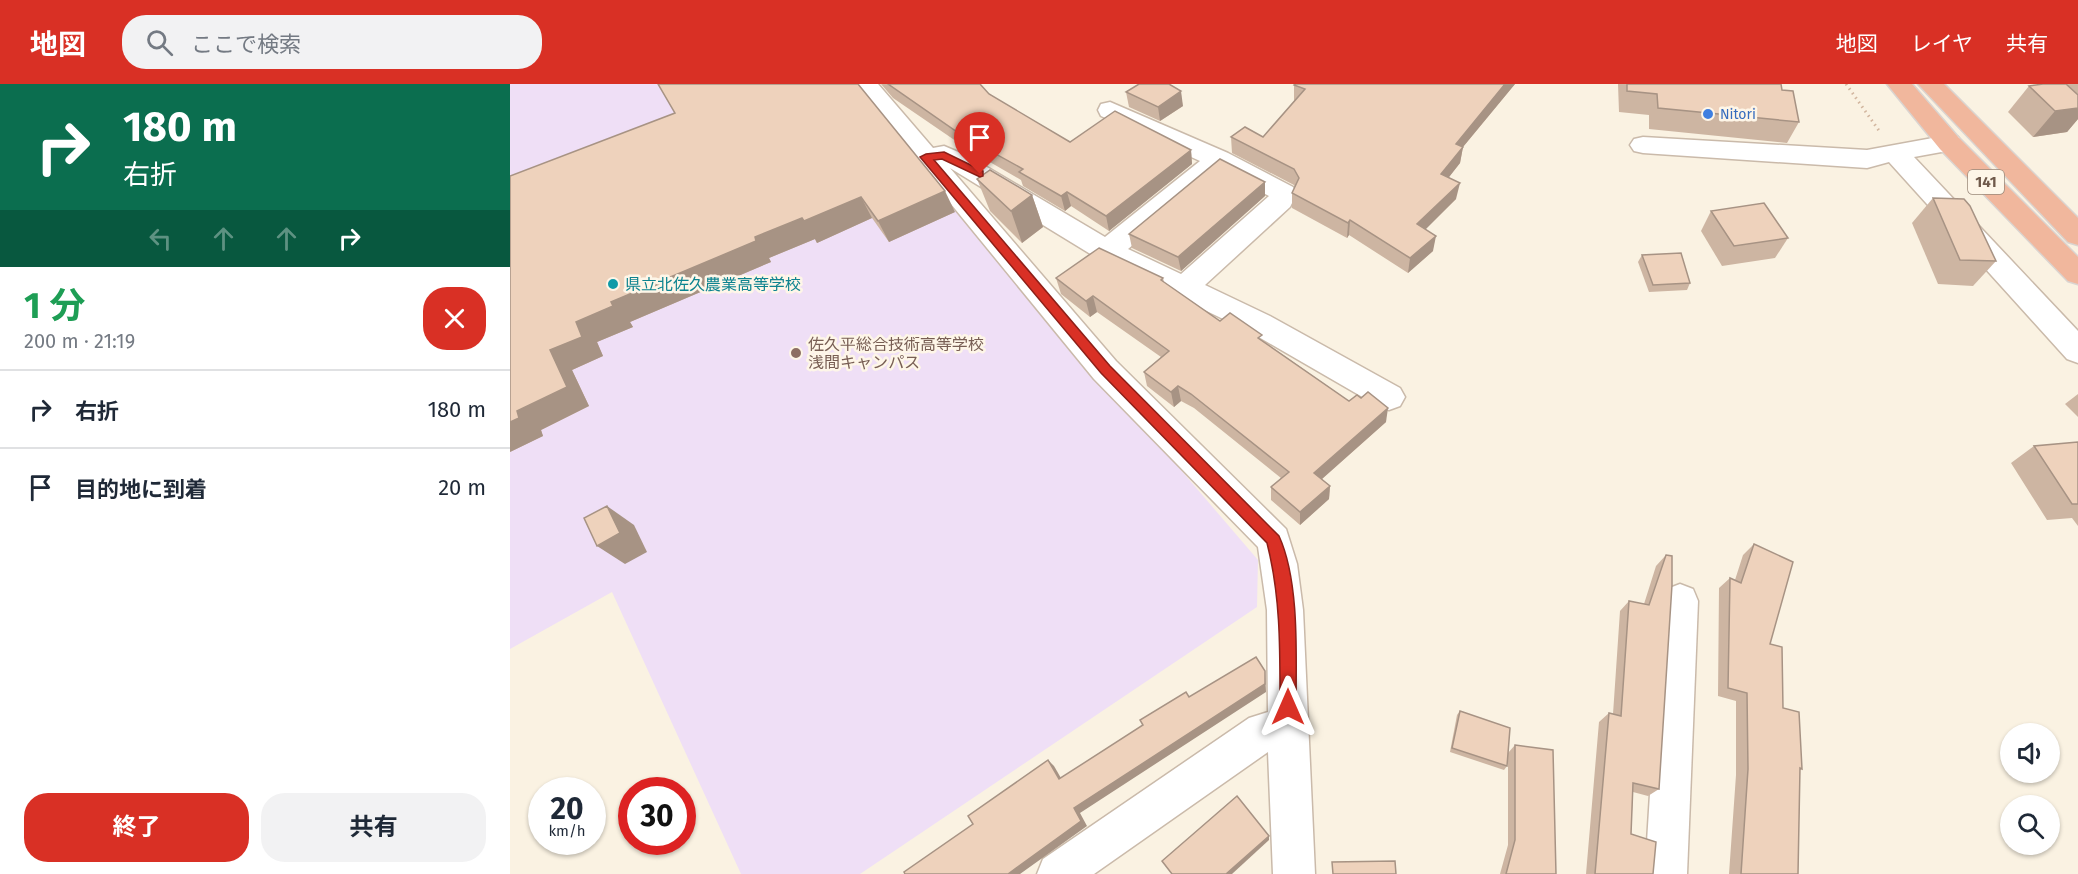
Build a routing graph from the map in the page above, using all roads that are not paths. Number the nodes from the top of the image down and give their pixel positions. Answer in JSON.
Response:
{"nodes":[{"id":1,"x":865,"y":84,"type":"edge"},
{"id":2,"x":1899,"y":84,"type":"edge"},
{"id":3,"x":1930,"y":84,"type":"edge"},
{"id":4,"x":1110,"y":110,"type":"dead end"},
{"id":5,"x":1949,"y":144,"type":"junction"},
{"id":6,"x":1643,"y":145,"type":"dead end"},
{"id":7,"x":1894,"y":152,"type":"junction"},
{"id":8,"x":926,"y":157,"type":"junction"},
{"id":9,"x":1219,"y":159,"type":"junction"},
{"id":10,"x":2072,"y":223,"type":"edge"},
{"id":11,"x":1107,"y":251,"type":"junction"},
{"id":12,"x":2078,"y":274,"type":"edge"},
{"id":13,"x":1184,"y":288,"type":"junction"},
{"id":14,"x":2078,"y":351,"type":"edge"},
{"id":15,"x":1389,"y":397,"type":"dead end"},
{"id":16,"x":1680,"y":601,"type":"dead end"},
{"id":17,"x":1287,"y":728,"type":"junction"},
{"id":18,"x":1058,"y":874,"type":"edge"},
{"id":19,"x":1294,"y":874,"type":"edge"},
{"id":20,"x":1666,"y":874,"type":"edge"}],
"edges":[{"from":1,"to":8,"type":"street"},
{"from":2,"to":5,"type":"highway","number":"141"},
{"from":3,"to":10,"type":"highway","number":"141"},
{"from":4,"to":9,"type":"street"},
{"from":5,"to":7,"type":"street"},
{"from":5,"to":12,"type":"highway","number":"141"},
{"from":6,"to":7,"type":"street"},
{"from":7,"to":14,"type":"street"},
{"from":8,"to":11,"type":"street"},
{"from":8,"to":17,"type":"street"},
{"from":9,"to":11,"type":"street"},
{"from":9,"to":13,"type":"street"},
{"from":11,"to":13,"type":"street"},
{"from":13,"to":15,"type":"street"},
{"from":16,"to":20,"type":"street"},
{"from":17,"to":18,"type":"street"},
{"from":17,"to":19,"type":"street"}]}
